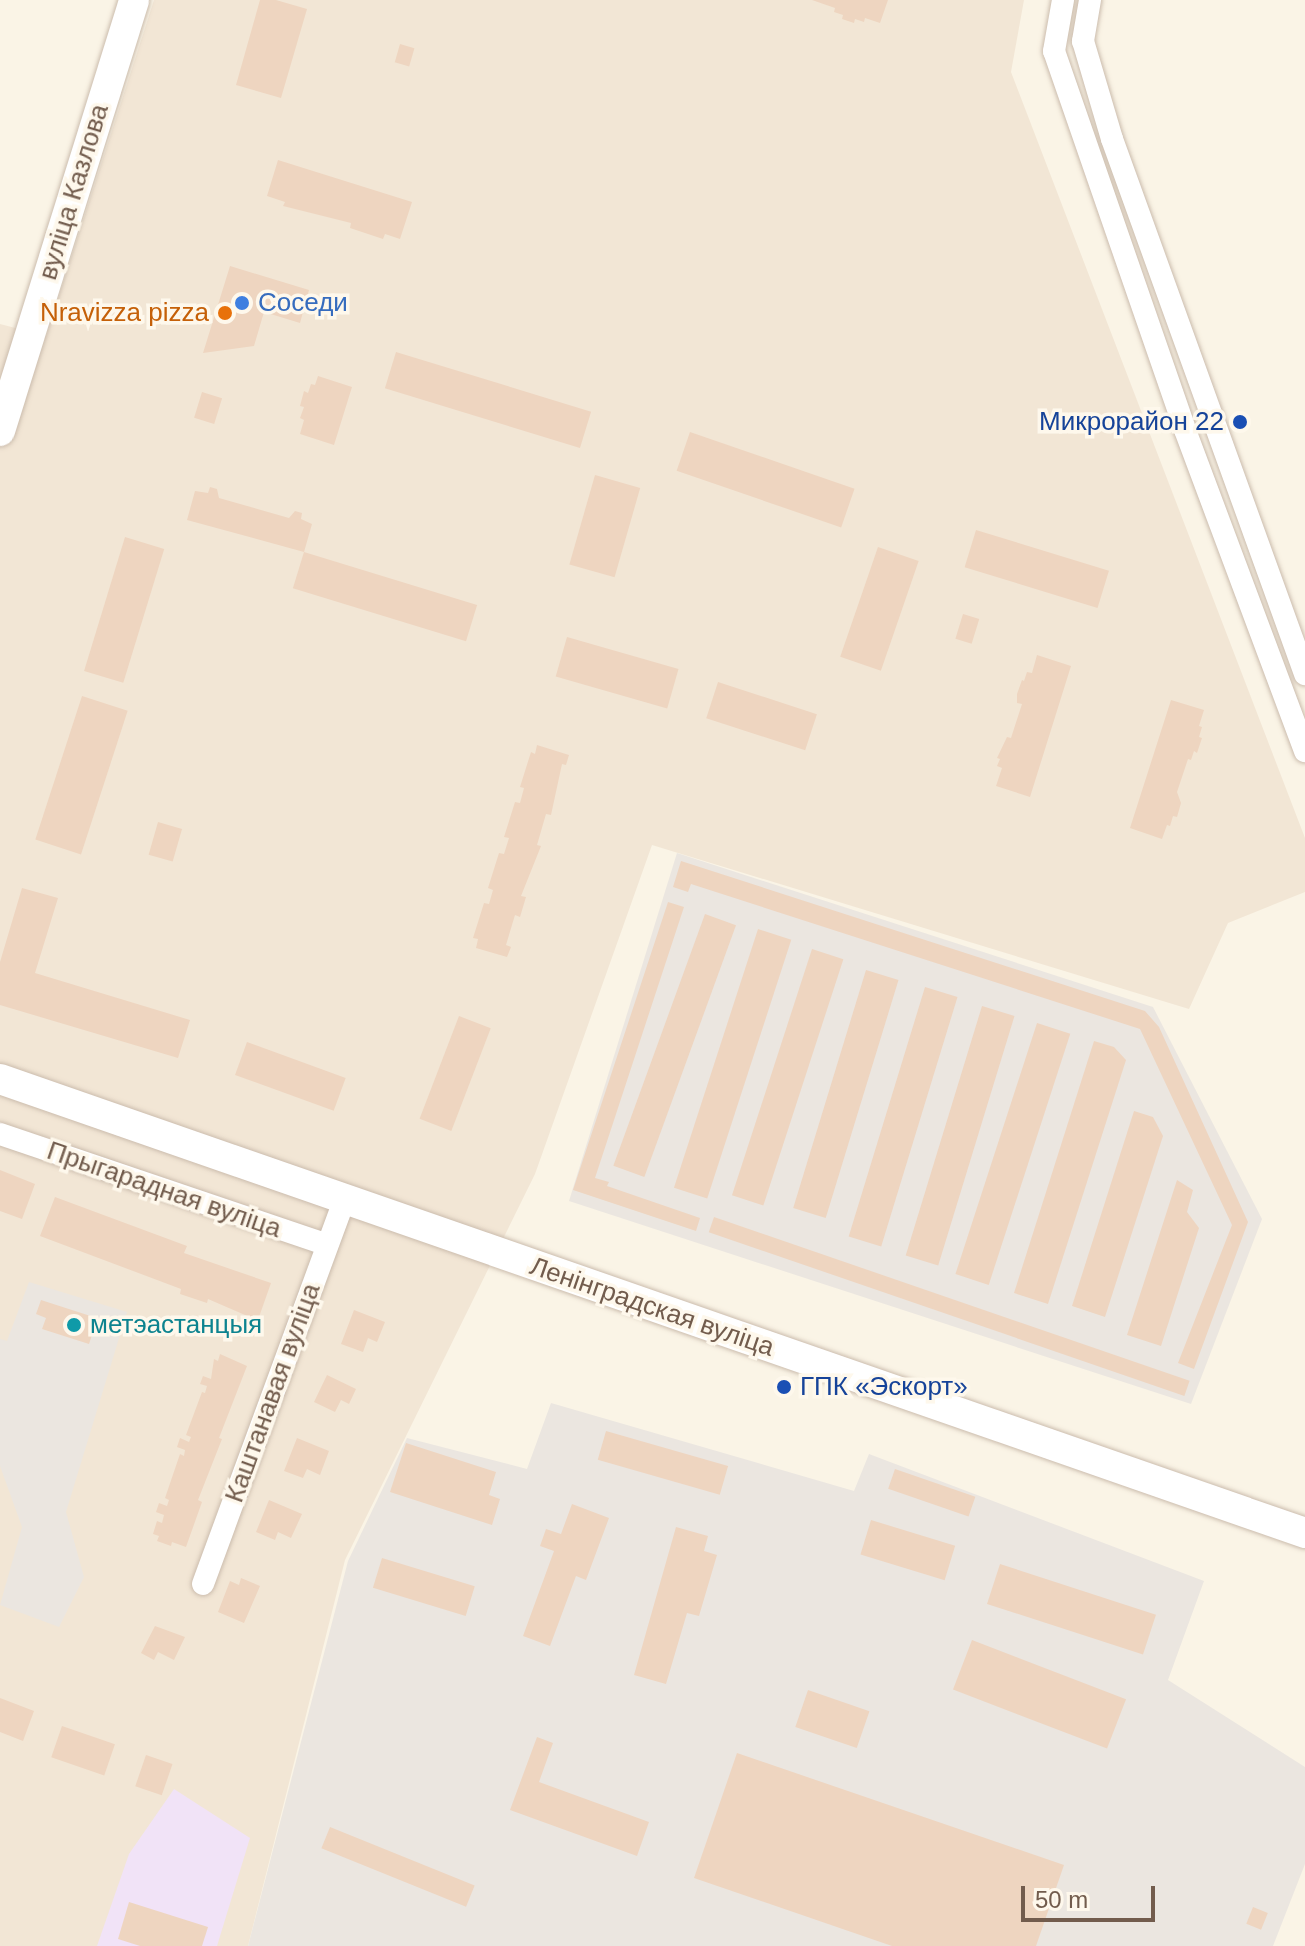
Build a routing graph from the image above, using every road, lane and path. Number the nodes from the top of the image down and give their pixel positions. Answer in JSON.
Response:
{"nodes":[{"id":1,"x":134,"y":0,"type":"edge"},
{"id":2,"x":1063,"y":0,"type":"edge"},
{"id":3,"x":1090,"y":0,"type":"edge"},
{"id":4,"x":0,"y":431,"type":"edge"},
{"id":5,"x":1305,"y":674,"type":"edge"},
{"id":6,"x":1305,"y":751,"type":"edge"},
{"id":7,"x":0,"y":1079,"type":"edge"},
{"id":8,"x":0,"y":1134,"type":"edge"},
{"id":9,"x":344,"y":1201,"type":"junction"},
{"id":10,"x":327,"y":1245,"type":"junction"},
{"id":11,"x":1305,"y":1533,"type":"edge"},
{"id":12,"x":203,"y":1584,"type":"dead end"}],
"edges":[{"from":1,"to":4,"type":"main road","name":"вуліца Казлова"},
{"from":2,"to":6,"type":"street"},
{"from":3,"to":5,"type":"street"},
{"from":7,"to":9,"type":"main road","name":"Ленінградская вуліца"},
{"from":8,"to":10,"type":"street","name":"Прыгарадная вуліца"},
{"from":9,"to":10,"type":"street","name":"Каштанавая вуліца"},
{"from":9,"to":11,"type":"main road","name":"Ленінградская вуліца"},
{"from":10,"to":12,"type":"street","name":"Каштанавая вуліца"}]}
